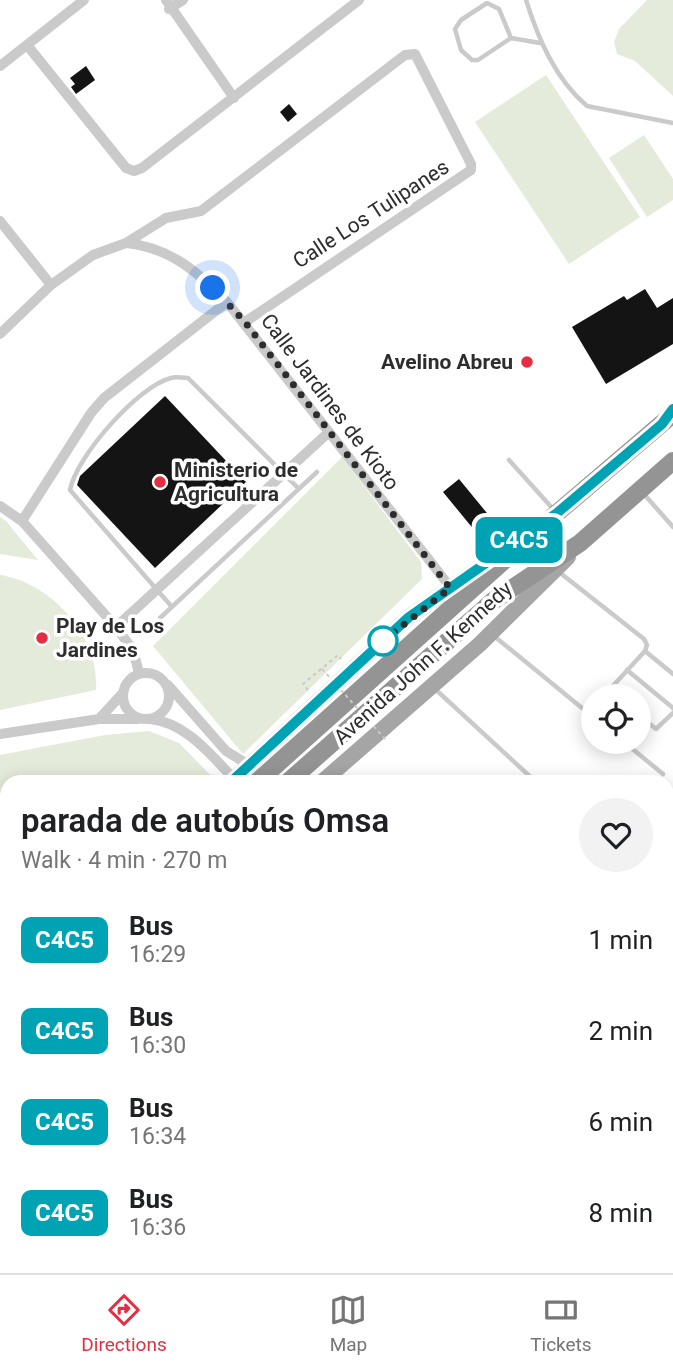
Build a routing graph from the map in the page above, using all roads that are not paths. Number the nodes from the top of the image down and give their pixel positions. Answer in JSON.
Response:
{"nodes":[{"id":1,"x":84,"y":0,"type":"edge"},
{"id":2,"x":183,"y":0,"type":"edge"},
{"id":3,"x":359,"y":0,"type":"edge"},
{"id":4,"x":526,"y":0,"type":"edge"},
{"id":5,"x":168,"y":5,"type":"edge"},
{"id":6,"x":511,"y":38,"type":"junction"},
{"id":7,"x":541,"y":43,"type":"junction"},
{"id":8,"x":27,"y":45,"type":"junction"},
{"id":9,"x":0,"y":66,"type":"edge"},
{"id":10,"x":234,"y":98,"type":"junction"},
{"id":11,"x":673,"y":123,"type":"edge"},
{"id":12,"x":0,"y":220,"type":"edge"},
{"id":13,"x":126,"y":243,"type":"junction"},
{"id":14,"x":51,"y":285,"type":"junction"},
{"id":15,"x":227,"y":302,"type":"junction"},
{"id":16,"x":245,"y":322,"type":"junction"},
{"id":17,"x":0,"y":334,"type":"edge"},
{"id":18,"x":669,"y":416,"type":"edge"},
{"id":19,"x":329,"y":432,"type":"junction"},
{"id":20,"x":509,"y":460,"type":"dead end"},
{"id":21,"x":673,"y":461,"type":"edge"},
{"id":22,"x":317,"y":472,"type":"dead end"},
{"id":23,"x":284,"y":473,"type":"junction"},
{"id":24,"x":299,"y":489,"type":"junction"},
{"id":25,"x":640,"y":490,"type":"junction"},
{"id":26,"x":0,"y":506,"type":"edge"},
{"id":27,"x":557,"y":513,"type":"junction"},
{"id":28,"x":22,"y":521,"type":"junction"},
{"id":29,"x":673,"y":527,"type":"edge"},
{"id":30,"x":580,"y":543,"type":"junction"},
{"id":31,"x":555,"y":570,"type":"junction"},
{"id":32,"x":450,"y":588,"type":"junction"},
{"id":33,"x":156,"y":591,"type":"junction"},
{"id":34,"x":172,"y":607,"type":"junction"},
{"id":35,"x":160,"y":618,"type":"dead end"},
{"id":36,"x":116,"y":627,"type":"junction"},
{"id":37,"x":491,"y":634,"type":"junction"},
{"id":38,"x":645,"y":651,"type":"junction"},
{"id":39,"x":627,"y":670,"type":"junction"},
{"id":40,"x":139,"y":673,"type":"junction"},
{"id":41,"x":673,"y":674,"type":"edge"},
{"id":42,"x":164,"y":681,"type":"junction"},
{"id":43,"x":615,"y":684,"type":"edge"},
{"id":44,"x":431,"y":685,"type":"junction"},
{"id":45,"x":122,"y":693,"type":"junction"},
{"id":46,"x":581,"y":707,"type":"edge"},
{"id":47,"x":673,"y":711,"type":"edge"},
{"id":48,"x":99,"y":719,"type":"junction"},
{"id":49,"x":145,"y":719,"type":"junction"},
{"id":50,"x":651,"y":725,"type":"edge"},
{"id":51,"x":0,"y":734,"type":"edge"},
{"id":52,"x":639,"y":754,"type":"edge"},
{"id":53,"x":250,"y":765,"type":"junction"},
{"id":54,"x":663,"y":774,"type":"dead end"},
{"id":55,"x":227,"y":775,"type":"edge"},
{"id":56,"x":239,"y":775,"type":"edge"},
{"id":57,"x":265,"y":775,"type":"edge"},
{"id":58,"x":297,"y":775,"type":"edge"},
{"id":59,"x":330,"y":775,"type":"edge"},
{"id":60,"x":528,"y":775,"type":"edge"}],
"edges":[{"from":1,"to":8,"type":"street"},
{"from":2,"to":5,"type":"street"},
{"from":3,"to":10,"type":"street"},
{"from":4,"to":7,"type":"lane"},
{"from":5,"to":10,"type":"street"},
{"from":6,"to":6,"type":"lane"},
{"from":6,"to":7,"type":"lane"},
{"from":7,"to":11,"type":"lane"},
{"from":8,"to":9,"type":"street"},
{"from":8,"to":10,"type":"street"},
{"from":12,"to":14,"type":"street"},
{"from":13,"to":14,"type":"street"},
{"from":13,"to":15,"type":"street","name":"Calle Jardines de Kioto"},
{"from":13,"to":16,"type":"street","name":"Calle Los Tulipanes"},
{"from":14,"to":17,"type":"street"},
{"from":15,"to":16,"type":"street","name":"Calle Jardines de Kioto"},
{"from":15,"to":28,"type":"street"},
{"from":16,"to":19,"type":"street","name":"Calle Jardines de Kioto"},
{"from":18,"to":27,"type":"highway"},
{"from":19,"to":23,"type":"street"},
{"from":19,"to":32,"type":"street","name":"Calle Jardines de Kioto"},
{"from":20,"to":27,"type":"lane"},
{"from":21,"to":25,"type":"highway"},
{"from":22,"to":24,"type":"lane"},
{"from":23,"to":24,"type":"lane"},
{"from":23,"to":33,"type":"street"},
{"from":23,"to":33,"type":"lane"},
{"from":24,"to":34,"type":"lane"},
{"from":25,"to":29,"type":"lane"},
{"from":25,"to":30,"type":"highway"},
{"from":26,"to":28,"type":"street"},
{"from":27,"to":32,"type":"main road","name":"Avenida John F. Kennedy"},
{"from":27,"to":57,"type":"highway"},
{"from":28,"to":36,"type":"street"},
{"from":30,"to":31,"type":"main road","name":"Avenida John F. Kennedy"},
{"from":30,"to":58,"type":"highway"},
{"from":31,"to":37,"type":"main road","name":"Avenida John F. Kennedy"},
{"from":31,"to":38,"type":"lane"},
{"from":32,"to":53,"type":"main road","name":"Avenida John F. Kennedy"},
{"from":33,"to":34,"type":"lane"},
{"from":33,"to":36,"type":"street"},
{"from":34,"to":35,"type":"lane"},
{"from":36,"to":40,"type":"street"},
{"from":37,"to":44,"type":"main road","name":"Avenida John F. Kennedy"},
{"from":37,"to":46,"type":"lane"},
{"from":38,"to":39,"type":"lane"},
{"from":38,"to":41,"type":"lane"},
{"from":39,"to":43,"type":"lane"},
{"from":39,"to":47,"type":"lane"},
{"from":40,"to":42,"type":"street"},
{"from":40,"to":45,"type":"street"},
{"from":42,"to":49,"type":"street"},
{"from":42,"to":53,"type":"street"},
{"from":44,"to":59,"type":"main road","name":"Avenida John F. Kennedy"},
{"from":44,"to":60,"type":"lane"},
{"from":45,"to":48,"type":"street"},
{"from":45,"to":49,"type":"street"},
{"from":47,"to":50,"type":"lane"},
{"from":48,"to":49,"type":"street"},
{"from":48,"to":51,"type":"street"},
{"from":49,"to":55,"type":"street"},
{"from":52,"to":54,"type":"lane"},
{"from":53,"to":56,"type":"main road","name":"Avenida John F. Kennedy"}]}
